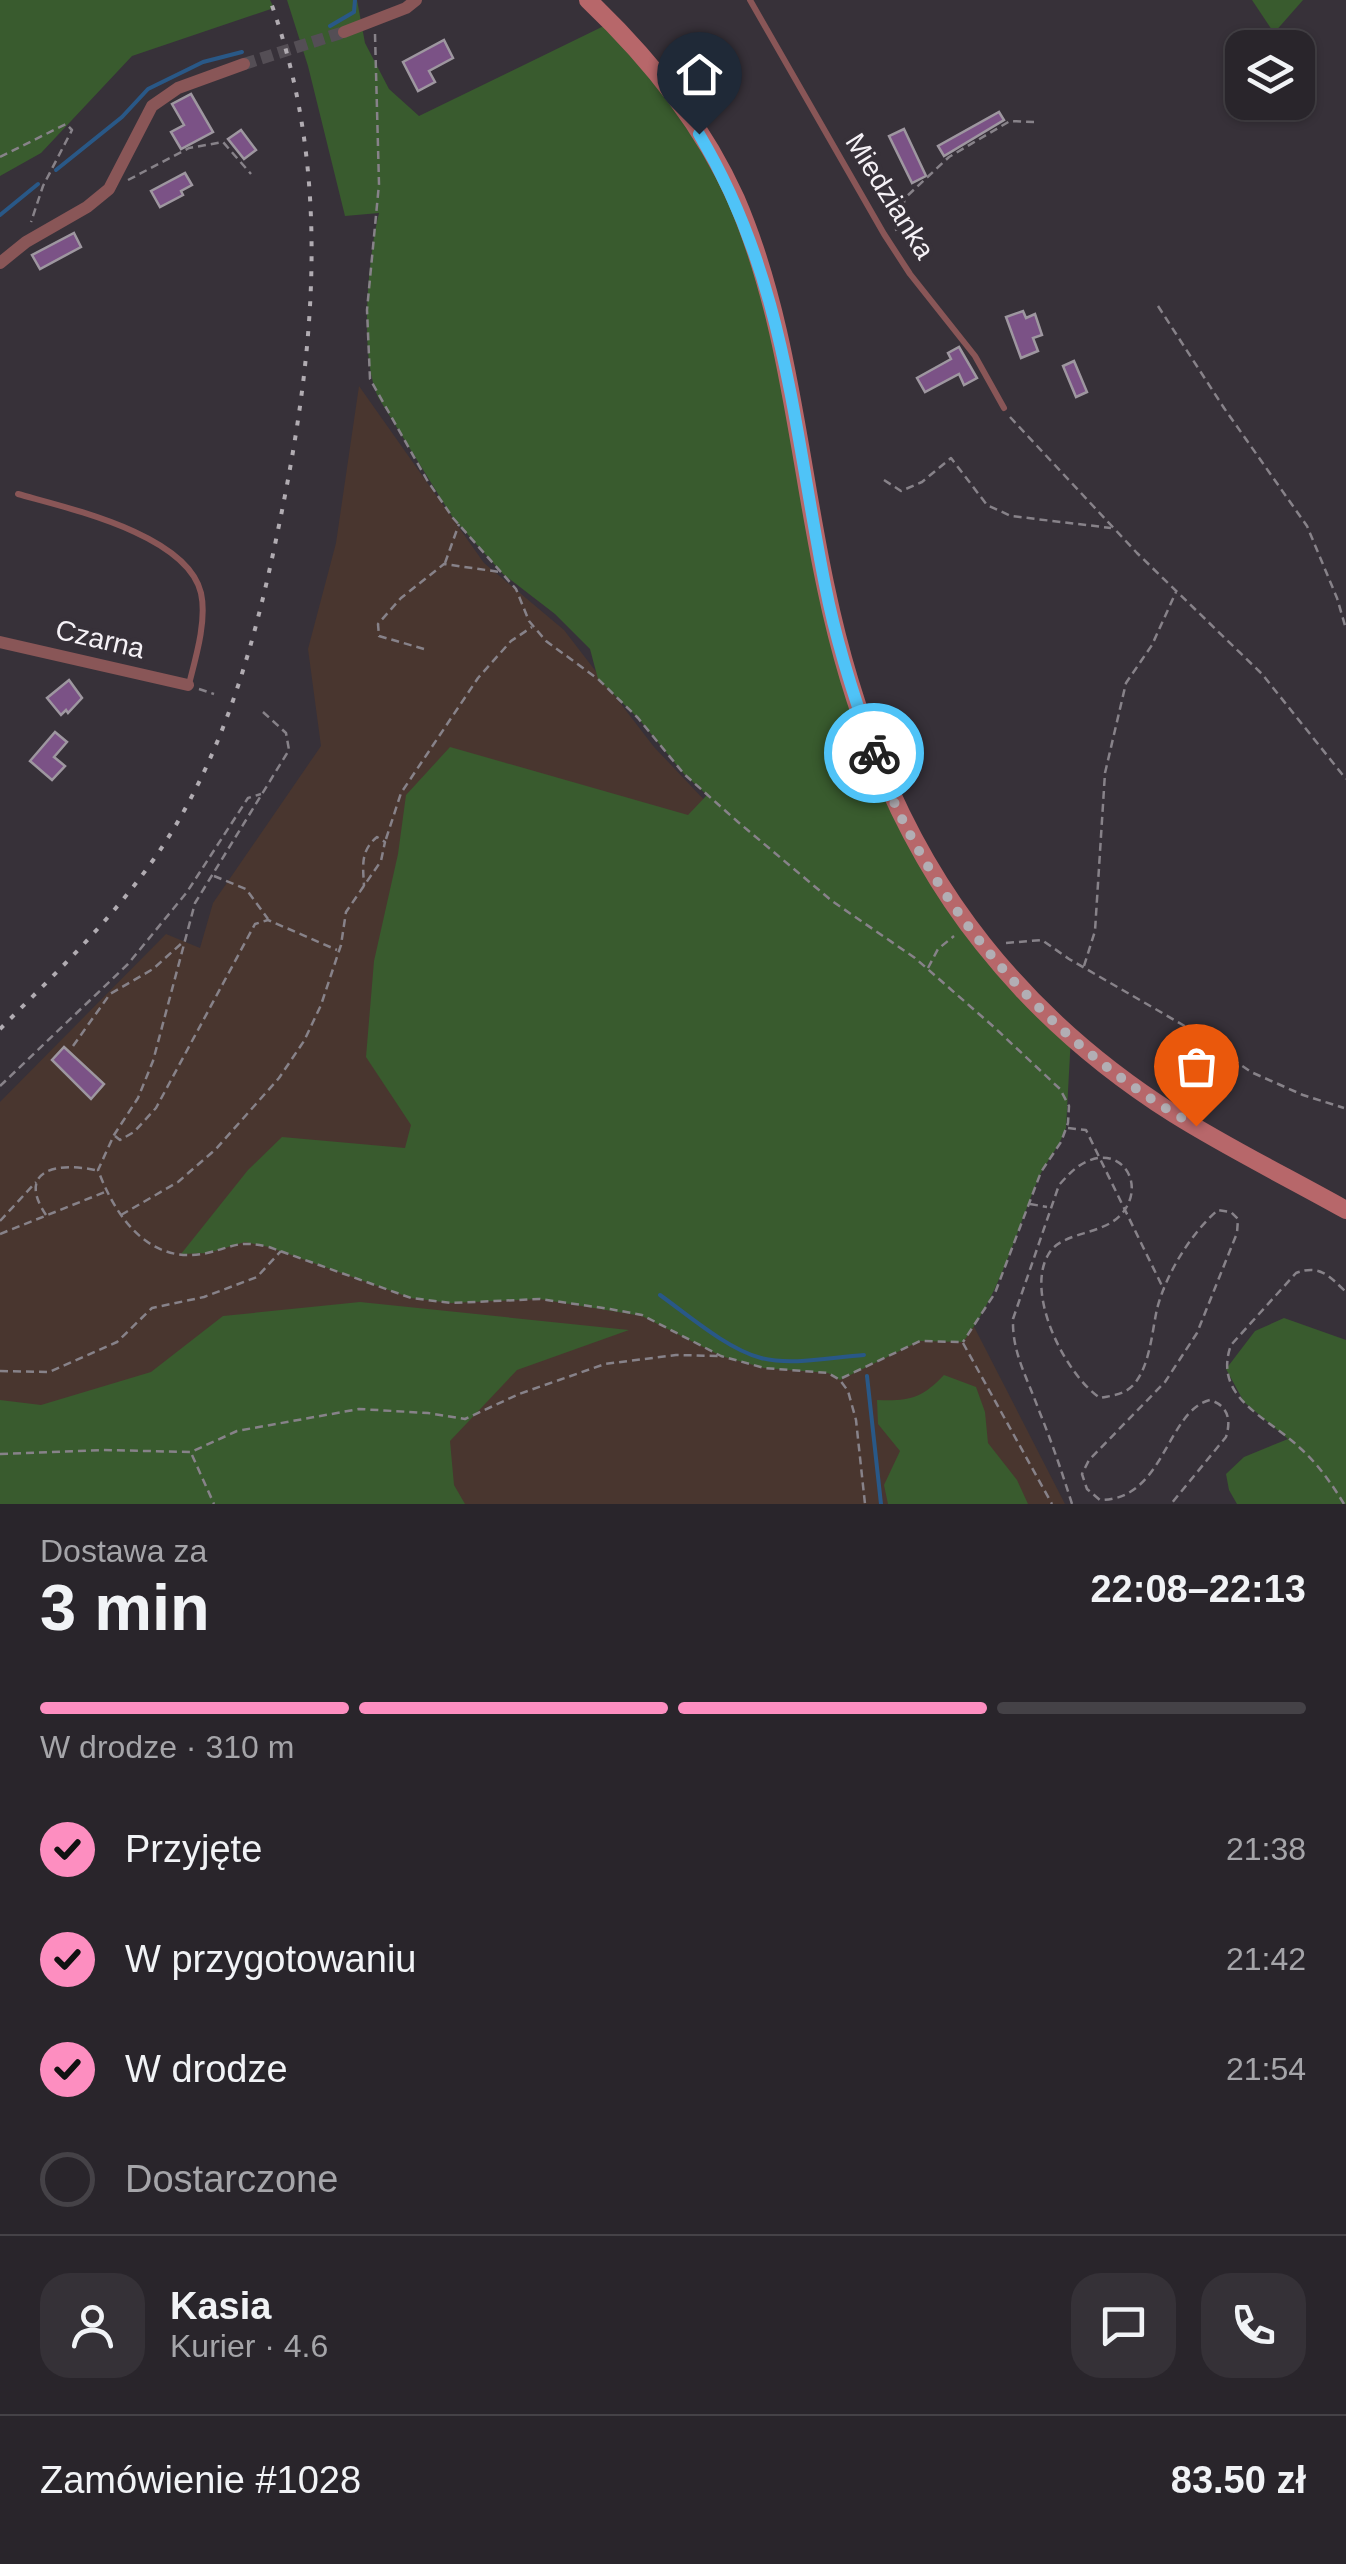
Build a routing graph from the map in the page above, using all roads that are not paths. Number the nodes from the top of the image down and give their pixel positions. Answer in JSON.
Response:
{"nodes":[{"id":1,"x":416,"y":0,"type":"edge"},
{"id":2,"x":588,"y":0,"type":"edge"},
{"id":3,"x":750,"y":0,"type":"edge"},
{"id":4,"x":344,"y":32,"type":"tunnel mouth"},
{"id":5,"x":244,"y":64,"type":"tunnel mouth"},
{"id":6,"x":0,"y":263,"type":"edge"},
{"id":7,"x":1004,"y":408,"type":"road end"},
{"id":8,"x":18,"y":494,"type":"dead end"},
{"id":9,"x":0,"y":642,"type":"edge"},
{"id":10,"x":188,"y":685,"type":"joint"},
{"id":11,"x":1346,"y":1210,"type":"edge"}],
"edges":[{"from":1,"to":4,"type":"street"},
{"from":2,"to":11,"type":"main road"},
{"from":3,"to":7,"type":"lane","name":"Miedzianka"},
{"from":5,"to":6,"type":"street"},
{"from":8,"to":10,"type":"lane"},
{"from":9,"to":10,"type":"street","name":"Czarna"}]}
